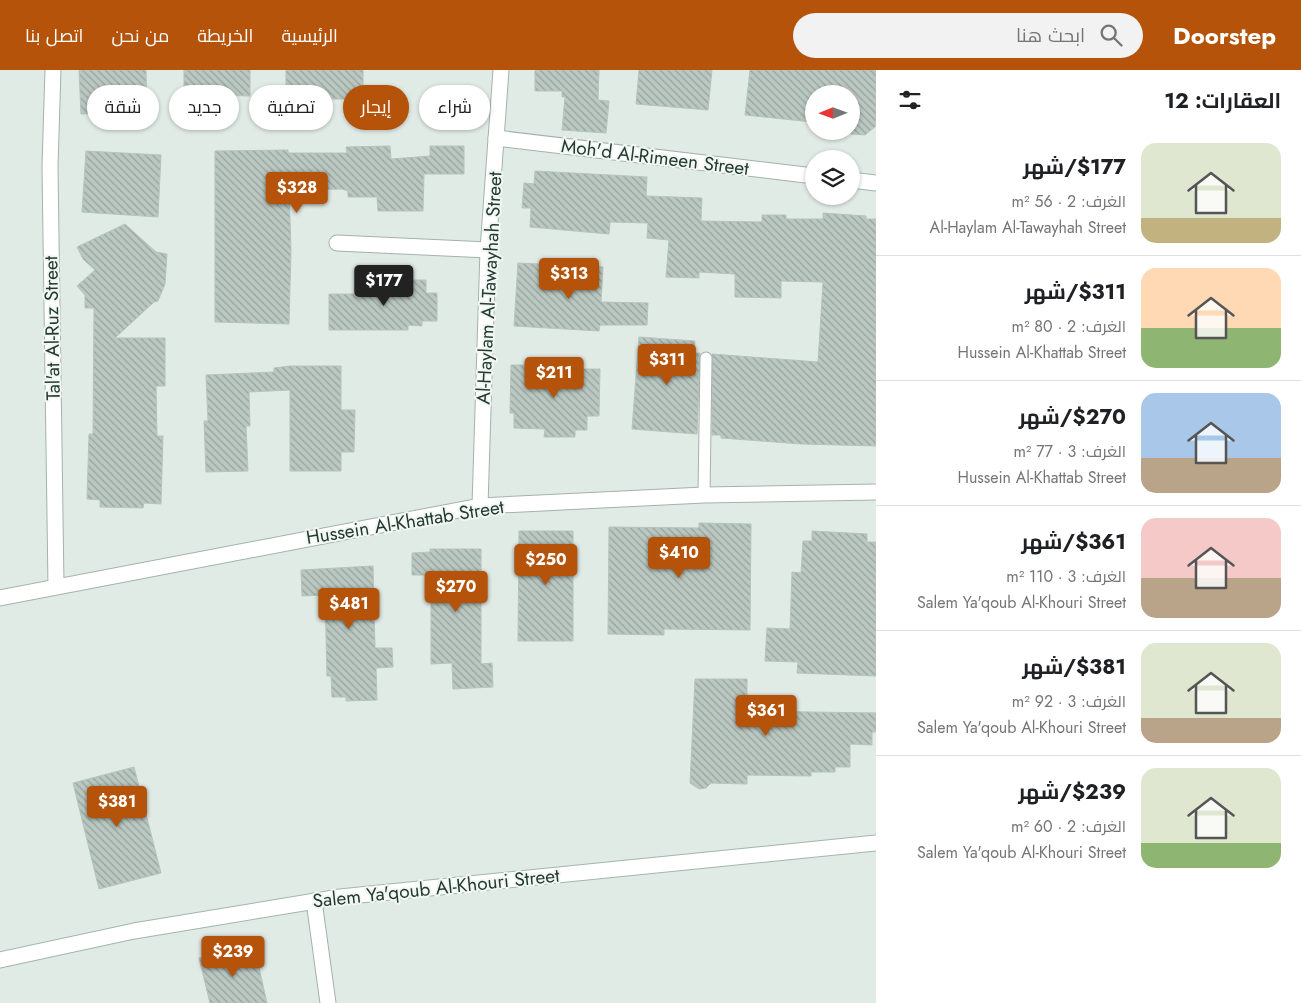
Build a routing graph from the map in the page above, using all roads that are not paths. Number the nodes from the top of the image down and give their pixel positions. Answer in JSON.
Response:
{"nodes":[{"id":1,"x":53,"y":70,"type":"edge"},
{"id":2,"x":501,"y":70,"type":"edge"},
{"id":3,"x":496,"y":138,"type":"junction"},
{"id":4,"x":805,"y":175,"type":"edge"},
{"id":5,"x":860,"y":181,"type":"edge"},
{"id":6,"x":876,"y":183,"type":"edge"},
{"id":7,"x":337,"y":243,"type":"dead end"},
{"id":8,"x":488,"y":250,"type":"junction"},
{"id":9,"x":706,"y":358,"type":"dead end"},
{"id":10,"x":876,"y":492,"type":"edge"},
{"id":11,"x":704,"y":495,"type":"junction"},
{"id":12,"x":480,"y":506,"type":"junction"},
{"id":13,"x":56,"y":586,"type":"junction"},
{"id":14,"x":0,"y":598,"type":"edge"},
{"id":15,"x":876,"y":843,"type":"edge"},
{"id":16,"x":314,"y":901,"type":"junction"},
{"id":17,"x":0,"y":960,"type":"edge"},
{"id":18,"x":328,"y":1003,"type":"edge"}],
"edges":[{"from":1,"to":13,"type":"street","name":"Tal'at Al-Ruz Street"},
{"from":2,"to":3,"type":"street","name":"Al-Haylam Al-Tawayhah Street"},
{"from":3,"to":4,"type":"street","name":"Moh'd Al-Rimeen Street"},
{"from":3,"to":8,"type":"street","name":"Al-Haylam Al-Tawayhah Street"},
{"from":5,"to":6,"type":"street"},
{"from":7,"to":8,"type":"street"},
{"from":8,"to":12,"type":"street","name":"Al-Haylam Al-Tawayhah Street"},
{"from":9,"to":11,"type":"lane"},
{"from":10,"to":11,"type":"street","name":"Hussein Al-Khattab Street"},
{"from":11,"to":12,"type":"street","name":"Hussein Al-Khattab Street"},
{"from":12,"to":13,"type":"street","name":"Hussein Al-Khattab Street"},
{"from":13,"to":14,"type":"street","name":"Hussein Al-Khattab Street"},
{"from":15,"to":16,"type":"street","name":"Salem Ya'qoub Al-Khouri Street"},
{"from":16,"to":17,"type":"street","name":"Salem Ya'qoub Al-Khouri Street"},
{"from":16,"to":18,"type":"street"}]}
